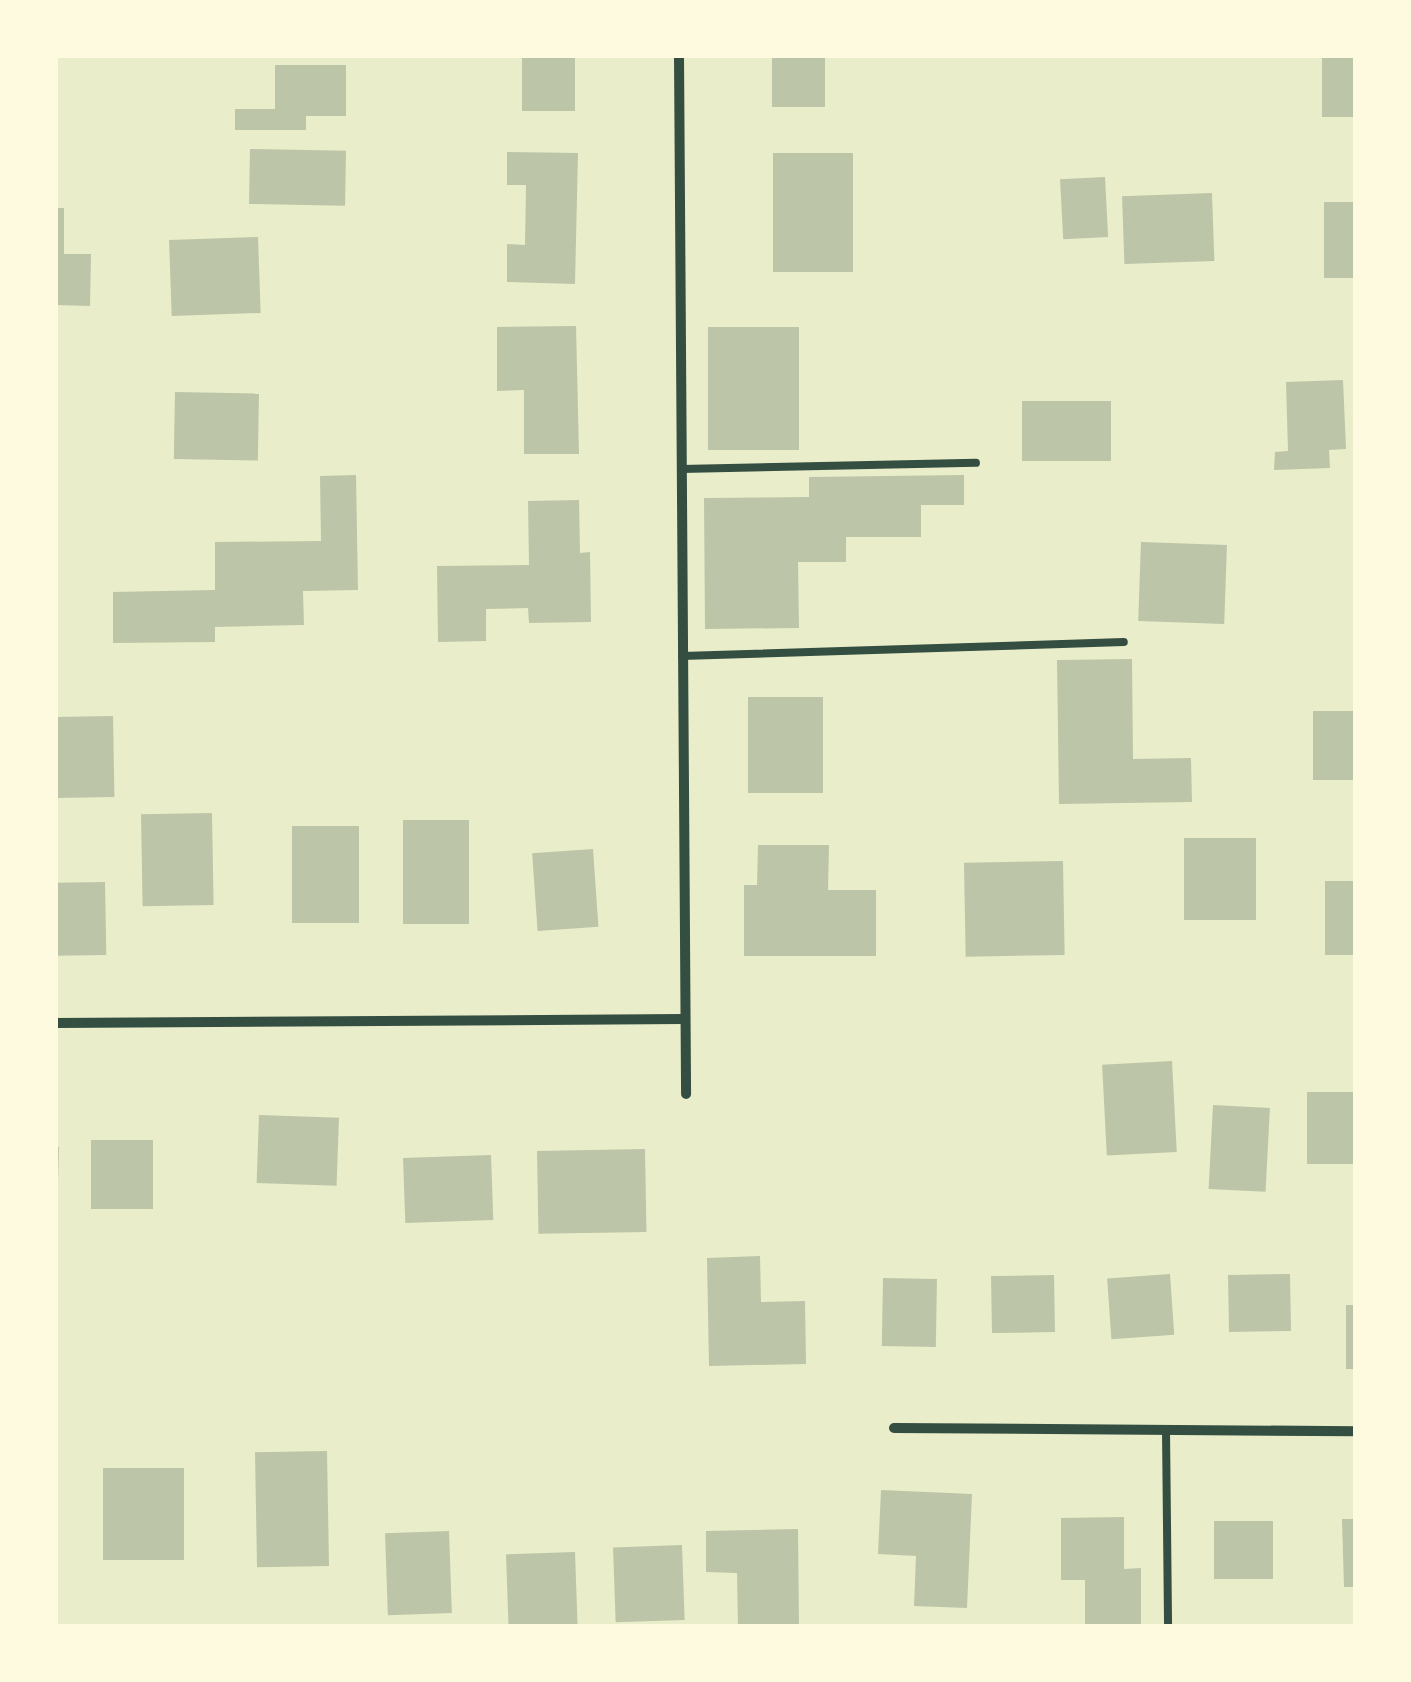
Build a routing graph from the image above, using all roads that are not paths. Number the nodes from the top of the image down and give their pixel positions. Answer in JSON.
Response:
{"nodes":[{"id":1,"x":679,"y":55,"type":"edge"},
{"id":2,"x":976,"y":463,"type":"dead end"},
{"id":3,"x":680,"y":469,"type":"junction"},
{"id":4,"x":1124,"y":642,"type":"dead end"},
{"id":5,"x":682,"y":656,"type":"junction"},
{"id":6,"x":683,"y":1019,"type":"junction"},
{"id":7,"x":55,"y":1023,"type":"edge"},
{"id":8,"x":686,"y":1094,"type":"dead end"},
{"id":9,"x":894,"y":1428,"type":"dead end"},
{"id":10,"x":1166,"y":1430,"type":"junction"},
{"id":11,"x":1356,"y":1431,"type":"edge"},
{"id":12,"x":1168,"y":1627,"type":"edge"}],
"edges":[{"from":1,"to":3,"type":"street"},
{"from":2,"to":3,"type":"lane"},
{"from":3,"to":5,"type":"street"},
{"from":4,"to":5,"type":"lane"},
{"from":5,"to":6,"type":"street"},
{"from":6,"to":7,"type":"street"},
{"from":6,"to":8,"type":"street"},
{"from":9,"to":10,"type":"street"},
{"from":10,"to":11,"type":"street"},
{"from":10,"to":12,"type":"lane"}]}
